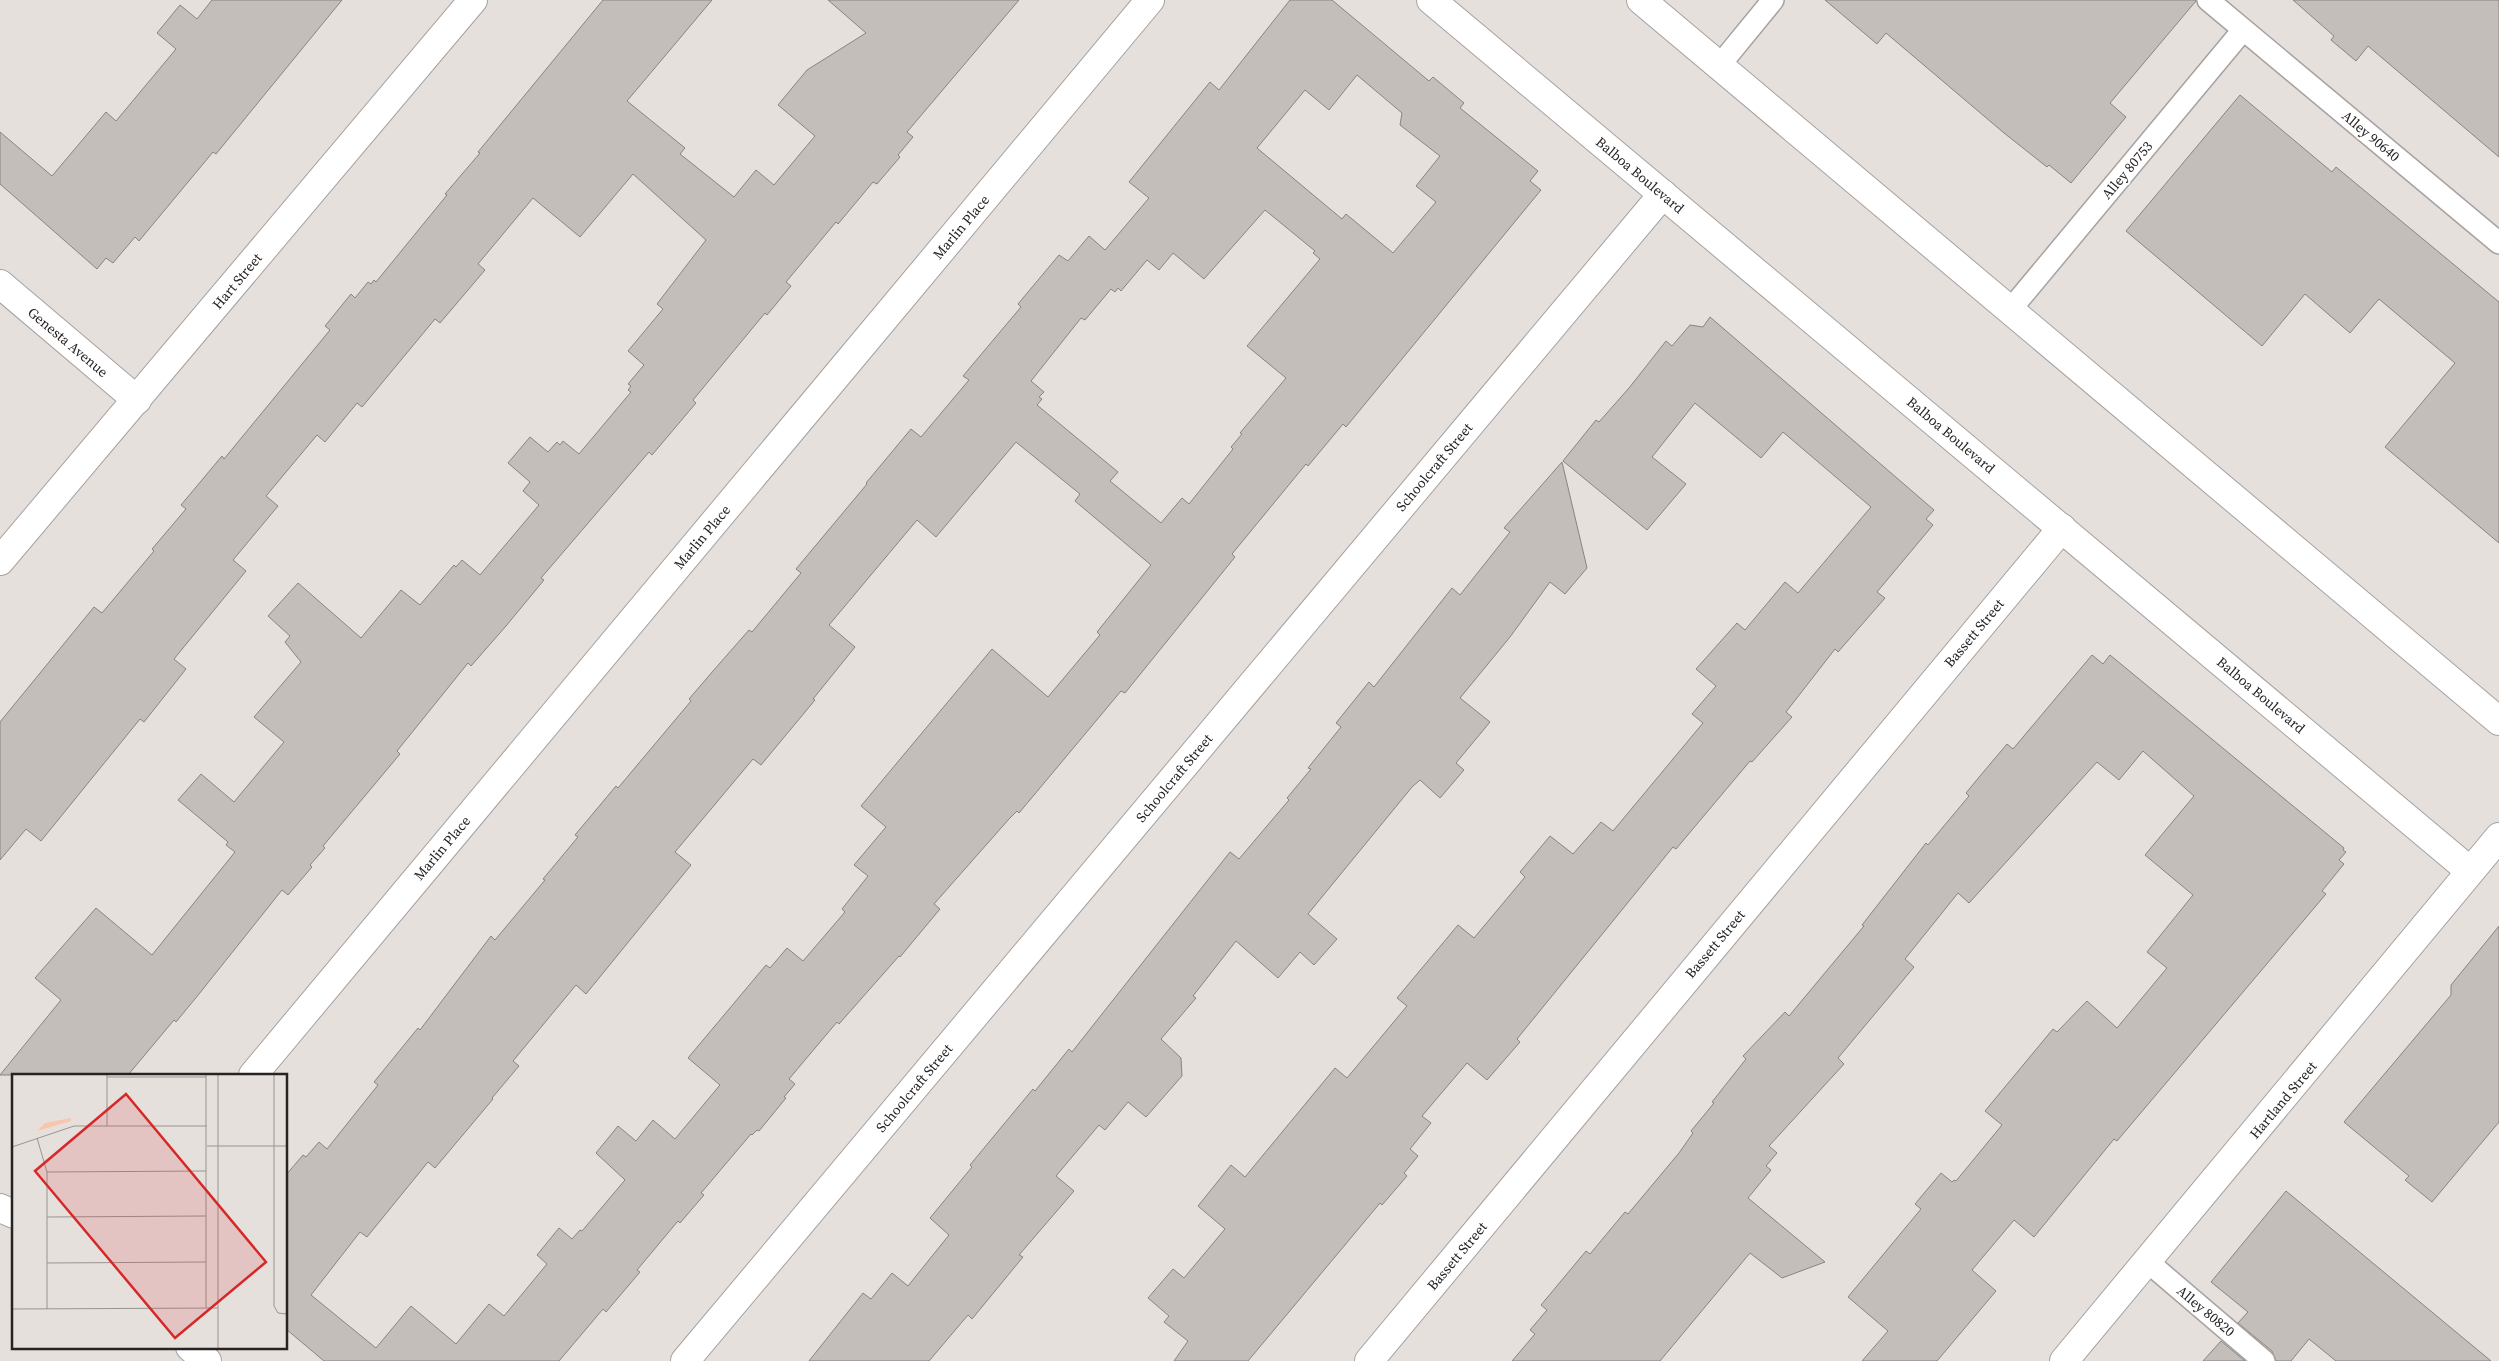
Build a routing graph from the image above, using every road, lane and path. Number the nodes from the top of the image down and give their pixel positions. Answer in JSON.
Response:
{"nodes":[{"id":1,"x":473,"y":0,"type":"edge"},
{"id":2,"x":1150,"y":0,"type":"edge"},
{"id":3,"x":1431,"y":0,"type":"edge"},
{"id":4,"x":1641,"y":0,"type":"edge"},
{"id":5,"x":1773,"y":0,"type":"edge"},
{"id":6,"x":2208,"y":0,"type":"edge"},
{"id":7,"x":2243,"y":30,"type":"junction"},
{"id":8,"x":1719,"y":66,"type":"junction"},
{"id":9,"x":1663,"y":194,"type":"junction"},
{"id":10,"x":2499,"y":243,"type":"edge"},
{"id":11,"x":0,"y":284,"type":"edge"},
{"id":12,"x":2011,"y":309,"type":"junction"},
{"id":13,"x":136,"y":400,"type":"junction"},
{"id":14,"x":2062,"y":528,"type":"junction"},
{"id":15,"x":0,"y":561,"type":"edge"},
{"id":16,"x":2499,"y":721,"type":"edge"},
{"id":17,"x":2499,"y":837,"type":"edge"},
{"id":18,"x":2470,"y":871,"type":"junction"},
{"id":19,"x":254,"y":1074,"type":"edge"},
{"id":20,"x":0,"y":1208,"type":"edge"},
{"id":21,"x":12,"y":1213,"type":"edge"},
{"id":22,"x":2148,"y":1262,"type":"junction"},
{"id":23,"x":191,"y":1348,"type":"edge"},
{"id":24,"x":207,"y":1361,"type":"edge"},
{"id":25,"x":684,"y":1361,"type":"edge"},
{"id":26,"x":1369,"y":1361,"type":"edge"},
{"id":27,"x":2064,"y":1361,"type":"edge"},
{"id":28,"x":2264,"y":1361,"type":"edge"}],
"edges":[{"from":1,"to":13,"type":"street","name":"Hart Street"},
{"from":2,"to":19,"type":"street","name":"Marlin Place"},
{"from":3,"to":9,"type":"street","name":"Balboa Boulevard"},
{"from":4,"to":8,"type":"street"},
{"from":5,"to":8,"type":"lane"},
{"from":6,"to":7,"type":"lane","name":"Alley 90640"},
{"from":7,"to":10,"type":"lane","name":"Alley 90640"},
{"from":7,"to":12,"type":"lane","name":"Alley 80753"},
{"from":8,"to":12,"type":"street"},
{"from":9,"to":14,"type":"street","name":"Balboa Boulevard"},
{"from":9,"to":25,"type":"street","name":"Schoolcraft Street"},
{"from":11,"to":13,"type":"street","name":"Genesta Avenue"},
{"from":12,"to":16,"type":"street"},
{"from":13,"to":15,"type":"street","name":"Hart Street"},
{"from":14,"to":18,"type":"street","name":"Balboa Boulevard"},
{"from":14,"to":26,"type":"street","name":"Bassett Street"},
{"from":17,"to":18,"type":"street","name":"Hartland Street"},
{"from":18,"to":22,"type":"street","name":"Hartland Street"},
{"from":20,"to":21,"type":"street"},
{"from":22,"to":27,"type":"street","name":"Hartland Street"},
{"from":22,"to":28,"type":"lane","name":"Alley 80820"},
{"from":23,"to":24,"type":"street"}]}
